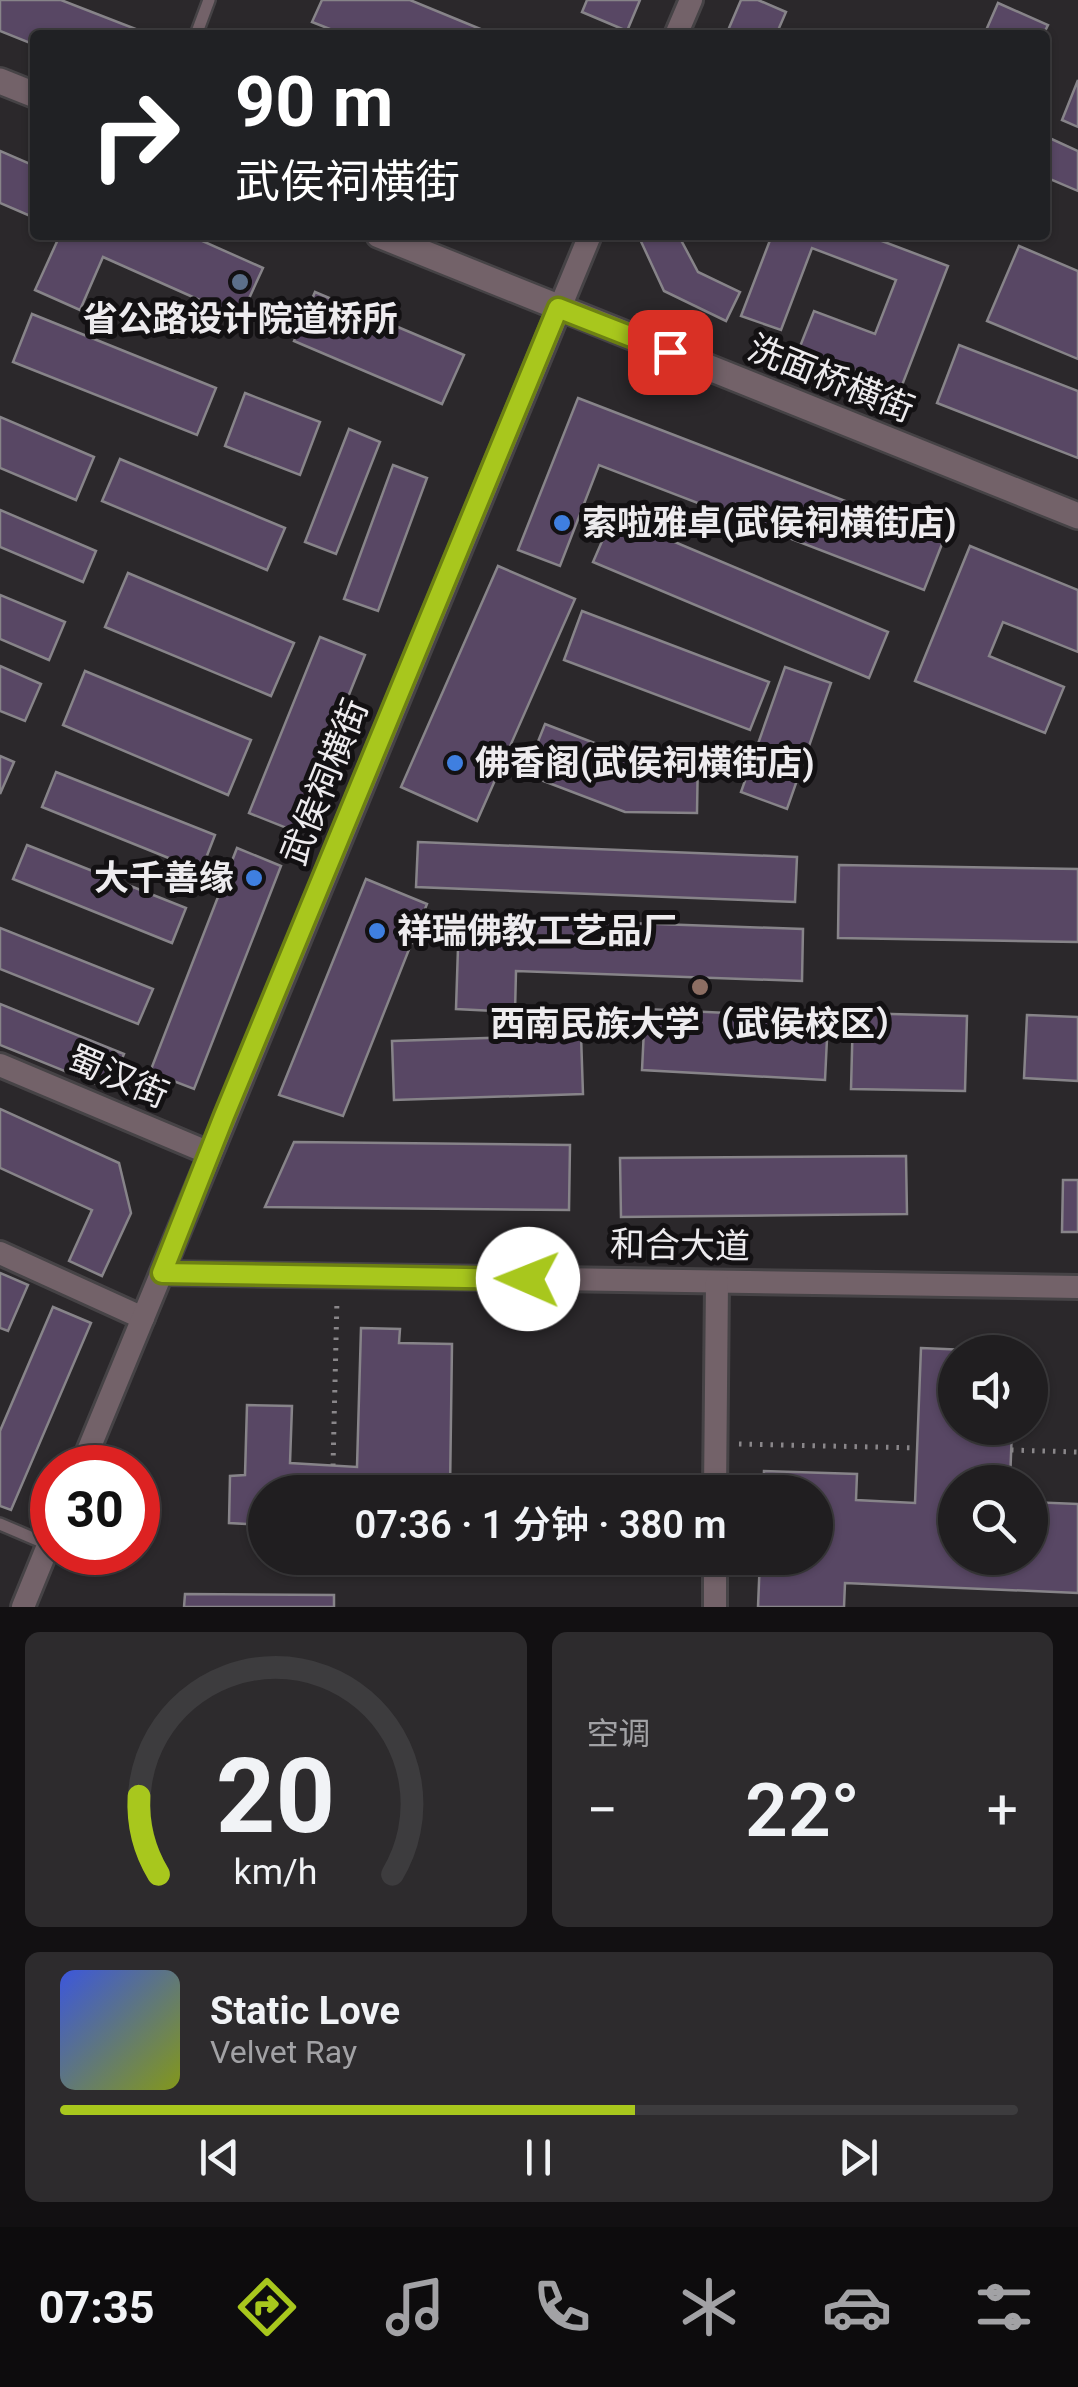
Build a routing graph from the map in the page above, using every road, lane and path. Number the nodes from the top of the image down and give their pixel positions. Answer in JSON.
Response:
{"nodes":[{"id":1,"x":210,"y":0,"type":"edge"},
{"id":2,"x":691,"y":0,"type":"edge"},
{"id":3,"x":198,"y":30,"type":"edge"},
{"id":4,"x":678,"y":30,"type":"edge"},
{"id":5,"x":0,"y":81,"type":"edge"},
{"id":6,"x":30,"y":93,"type":"edge"},
{"id":7,"x":391,"y":240,"type":"edge"},
{"id":8,"x":588,"y":240,"type":"edge"},
{"id":9,"x":558,"y":308,"type":"junction"},
{"id":10,"x":1078,"y":516,"type":"edge"},
{"id":11,"x":0,"y":1065,"type":"edge"},
{"id":12,"x":210,"y":1153,"type":"junction"},
{"id":13,"x":0,"y":1253,"type":"edge"},
{"id":14,"x":162,"y":1273,"type":"junction"},
{"id":15,"x":338,"y":1276,"type":"junction"},
{"id":16,"x":717,"y":1282,"type":"junction"},
{"id":17,"x":1078,"y":1286,"type":"edge"},
{"id":18,"x":144,"y":1318,"type":"junction"},
{"id":19,"x":716,"y":1444,"type":"junction"},
{"id":20,"x":91,"y":1445,"type":"edge"},
{"id":21,"x":917,"y":1448,"type":"dead end"},
{"id":22,"x":1011,"y":1450,"type":"dead end"},
{"id":23,"x":1078,"y":1452,"type":"edge"},
{"id":24,"x":333,"y":1466,"type":"dead end"},
{"id":25,"x":716,"y":1475,"type":"edge"},
{"id":26,"x":0,"y":1524,"type":"edge"},
{"id":27,"x":30,"y":1533,"type":"edge"},
{"id":28,"x":36,"y":1575,"type":"edge"},
{"id":29,"x":715,"y":1575,"type":"edge"},
{"id":30,"x":23,"y":1607,"type":"edge"},
{"id":31,"x":714,"y":1607,"type":"edge"}],
"edges":[{"from":1,"to":3,"type":"lane"},
{"from":2,"to":4,"type":"street"},
{"from":5,"to":6,"type":"street"},
{"from":7,"to":9,"type":"street","name":"洗面桥横街"},
{"from":8,"to":9,"type":"street","name":"武侯祠横街"},
{"from":9,"to":10,"type":"street","name":"洗面桥横街"},
{"from":9,"to":12,"type":"street","name":"武侯祠横街"},
{"from":11,"to":12,"type":"street","name":"蜀汉街"},
{"from":12,"to":14,"type":"street","name":"武侯祠横街"},
{"from":13,"to":18,"type":"street"},
{"from":14,"to":15,"type":"street","name":"和合大道"},
{"from":14,"to":18,"type":"street","name":"武侯祠横街"},
{"from":15,"to":16,"type":"street","name":"和合大道"},
{"from":15,"to":24,"type":"path"},
{"from":16,"to":17,"type":"street","name":"和合大道"},
{"from":16,"to":19,"type":"street"},
{"from":18,"to":20,"type":"street","name":"武侯祠横街"},
{"from":19,"to":21,"type":"path"},
{"from":19,"to":25,"type":"street"},
{"from":22,"to":23,"type":"path"},
{"from":26,"to":27,"type":"lane"},
{"from":28,"to":30,"type":"street"},
{"from":29,"to":31,"type":"street"}]}
